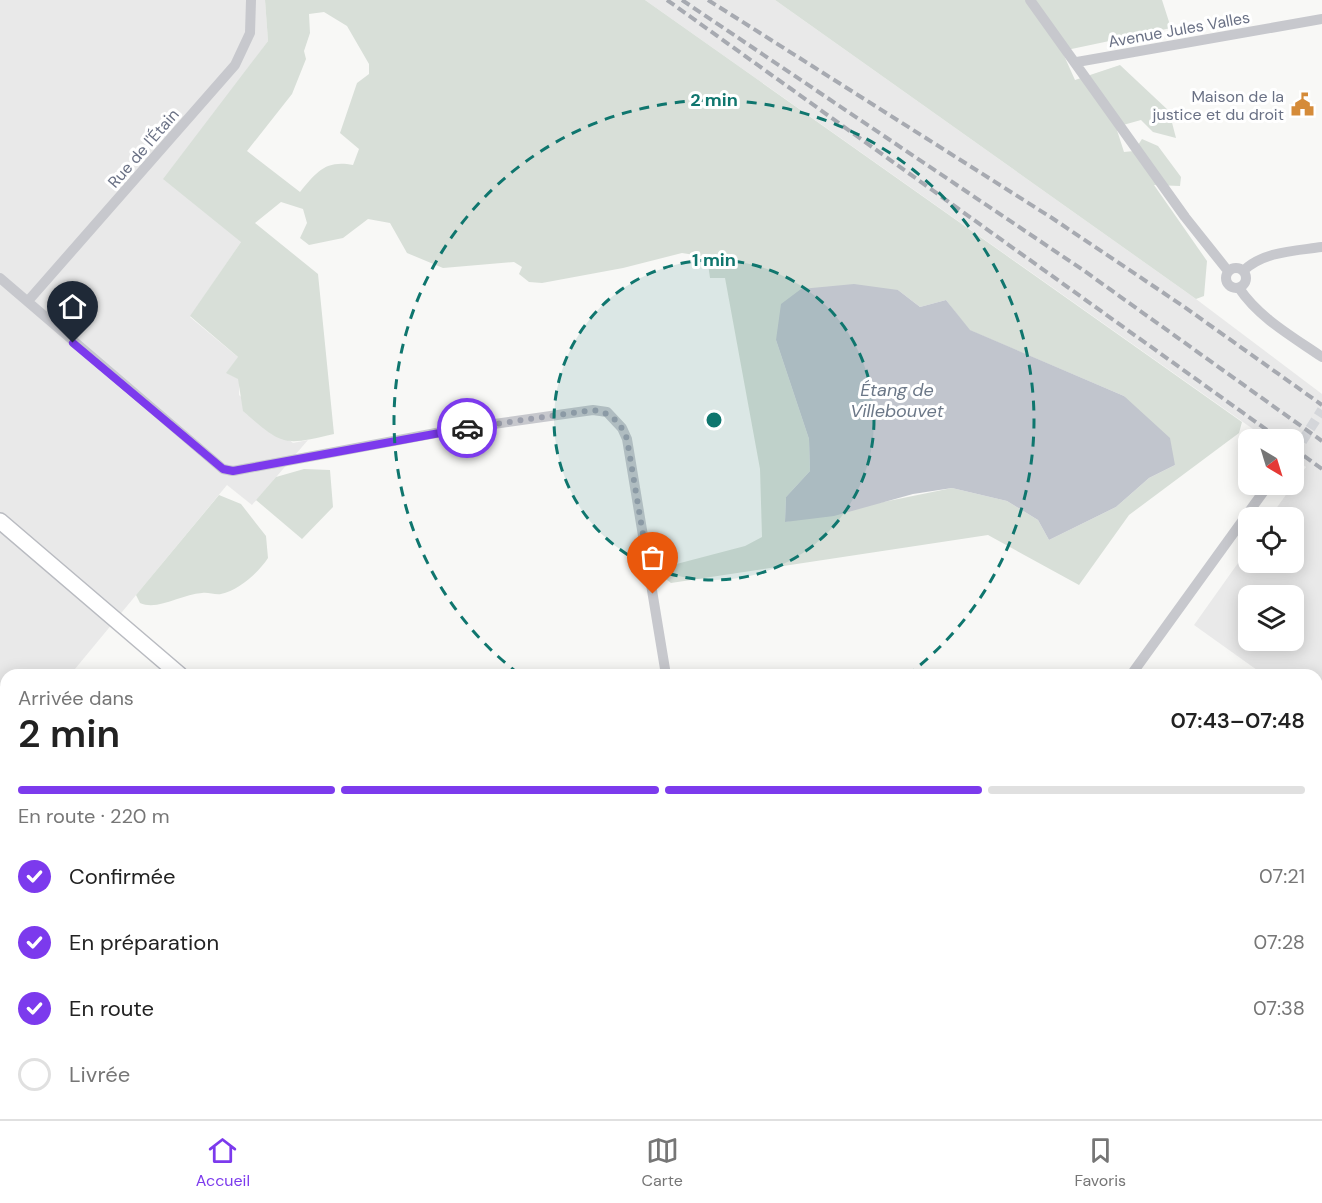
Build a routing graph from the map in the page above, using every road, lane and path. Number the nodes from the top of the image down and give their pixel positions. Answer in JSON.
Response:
{"nodes":[{"id":1,"x":251,"y":0,"type":"edge"},
{"id":2,"x":1030,"y":0,"type":"edge"},
{"id":3,"x":1322,"y":19,"type":"edge"},
{"id":4,"x":1077,"y":62,"type":"junction"},
{"id":5,"x":1322,"y":247,"type":"edge"},
{"id":6,"x":1228,"y":270,"type":"junction"},
{"id":7,"x":1243,"y":271,"type":"junction"},
{"id":8,"x":0,"y":278,"type":"edge"},
{"id":9,"x":1239,"y":288,"type":"junction"},
{"id":10,"x":28,"y":301,"type":"junction"},
{"id":11,"x":1322,"y":357,"type":"edge"},
{"id":12,"x":1261,"y":495,"type":"edge"},
{"id":13,"x":0,"y":521,"type":"edge"},
{"id":14,"x":173,"y":669,"type":"edge"},
{"id":15,"x":665,"y":669,"type":"edge"},
{"id":16,"x":1135,"y":669,"type":"edge"}],
"edges":[{"from":1,"to":10,"type":"street","name":"Rue de l'Étain"},
{"from":2,"to":4,"type":"street"},
{"from":3,"to":4,"type":"street","name":"Avenue Jules Valles"},
{"from":4,"to":6,"type":"street"},
{"from":5,"to":7,"type":"street"},
{"from":6,"to":7,"type":"street"},
{"from":6,"to":9,"type":"street"},
{"from":7,"to":9,"type":"street"},
{"from":8,"to":10,"type":"street"},
{"from":9,"to":11,"type":"street"},
{"from":10,"to":15,"type":"street"},
{"from":12,"to":16,"type":"street"},
{"from":13,"to":14,"type":"street"}]}
